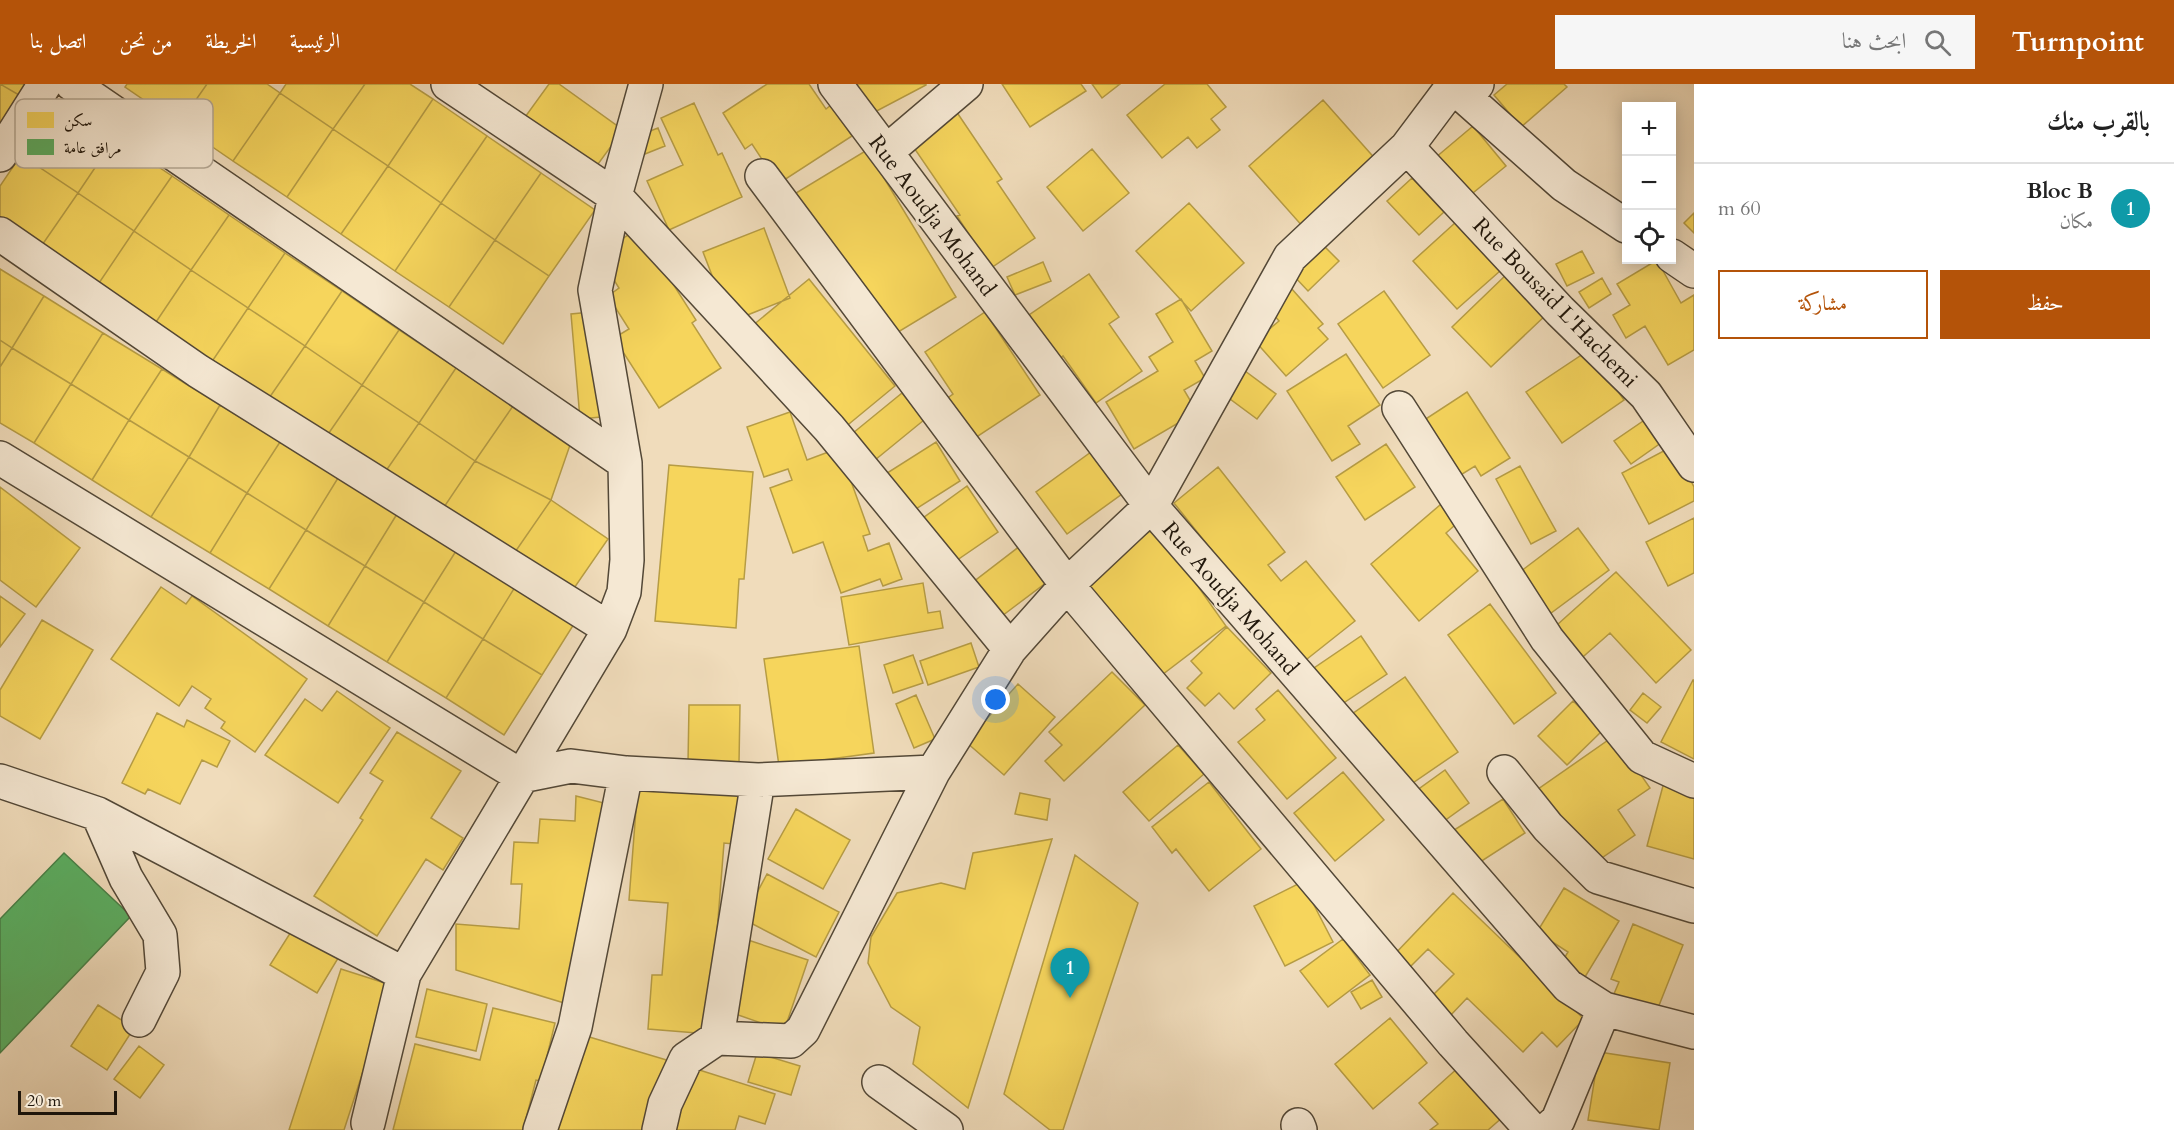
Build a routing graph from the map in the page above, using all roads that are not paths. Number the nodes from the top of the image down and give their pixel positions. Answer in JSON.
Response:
{"nodes":[{"id":1,"x":45,"y":84,"type":"edge"},
{"id":2,"x":72,"y":84,"type":"edge"},
{"id":3,"x":448,"y":84,"type":"edge"},
{"id":4,"x":646,"y":84,"type":"edge"},
{"id":5,"x":835,"y":84,"type":"edge"},
{"id":6,"x":966,"y":84,"type":"edge"},
{"id":7,"x":1461,"y":88,"type":"edge"},
{"id":8,"x":35,"y":99,"type":"edge"},
{"id":9,"x":94,"y":99,"type":"edge"},
{"id":10,"x":15,"y":131,"type":"edge"},
{"id":11,"x":1407,"y":147,"type":"junction"},
{"id":12,"x":886,"y":152,"type":"junction"},
{"id":13,"x":0,"y":155,"type":"edge"},
{"id":14,"x":195,"y":168,"type":"edge"},
{"id":15,"x":762,"y":176,"type":"dead end"},
{"id":16,"x":615,"y":196,"type":"junction"},
{"id":17,"x":1622,"y":223,"type":"edge"},
{"id":18,"x":0,"y":234,"type":"edge"},
{"id":19,"x":1676,"y":259,"type":"edge"},
{"id":20,"x":1694,"y":272,"type":"edge"},
{"id":21,"x":1399,"y":408,"type":"dead end"},
{"id":22,"x":0,"y":458,"type":"edge"},
{"id":23,"x":625,"y":463,"type":"junction"},
{"id":24,"x":1694,"y":465,"type":"edge"},
{"id":25,"x":1150,"y":506,"type":"junction"},
{"id":26,"x":1067,"y":585,"type":"junction"},
{"id":27,"x":610,"y":629,"type":"junction"},
{"id":28,"x":1010,"y":649,"type":"junction"},
{"id":29,"x":933,"y":772,"type":"junction"},
{"id":30,"x":1504,"y":772,"type":"dead end"},
{"id":31,"x":626,"y":773,"type":"junction"},
{"id":32,"x":521,"y":776,"type":"junction"},
{"id":33,"x":758,"y":780,"type":"junction"},
{"id":34,"x":0,"y":781,"type":"edge"},
{"id":35,"x":1694,"y":781,"type":"edge"},
{"id":36,"x":98,"y":814,"type":"junction"},
{"id":37,"x":1694,"y":906,"type":"edge"},
{"id":38,"x":404,"y":974,"type":"junction"},
{"id":39,"x":1604,"y":1009,"type":"junction"},
{"id":40,"x":139,"y":1020,"type":"dead end"},
{"id":41,"x":1694,"y":1032,"type":"edge"},
{"id":42,"x":717,"y":1038,"type":"junction"},
{"id":43,"x":879,"y":1082,"type":"dead end"},
{"id":44,"x":368,"y":1123,"type":"dead end"},
{"id":45,"x":540,"y":1130,"type":"edge"},
{"id":46,"x":659,"y":1130,"type":"edge"},
{"id":47,"x":946,"y":1130,"type":"edge"},
{"id":48,"x":1532,"y":1130,"type":"edge"},
{"id":49,"x":1547,"y":1130,"type":"edge"}],
"edges":[{"from":1,"to":8,"type":"street"},
{"from":2,"to":9,"type":"street"},
{"from":3,"to":16,"type":"street"},
{"from":4,"to":16,"type":"street"},
{"from":5,"to":12,"type":"street","name":"Rue Aoudja Mohand"},
{"from":6,"to":12,"type":"street"},
{"from":7,"to":11,"type":"street"},
{"from":7,"to":17,"type":"street"},
{"from":10,"to":13,"type":"street"},
{"from":11,"to":24,"type":"street","name":"Rue Bousaid L'Hachemi"},
{"from":11,"to":25,"type":"street"},
{"from":12,"to":25,"type":"street","name":"Rue Aoudja Mohand"},
{"from":14,"to":23,"type":"street"},
{"from":15,"to":26,"type":"street"},
{"from":16,"to":23,"type":"street"},
{"from":16,"to":28,"type":"street"},
{"from":18,"to":27,"type":"street"},
{"from":19,"to":20,"type":"street"},
{"from":21,"to":35,"type":"street"},
{"from":22,"to":32,"type":"street"},
{"from":23,"to":27,"type":"street"},
{"from":25,"to":26,"type":"street"},
{"from":25,"to":39,"type":"street","name":"Rue Aoudja Mohand"},
{"from":26,"to":28,"type":"street"},
{"from":26,"to":48,"type":"street"},
{"from":27,"to":32,"type":"street"},
{"from":28,"to":29,"type":"street"},
{"from":29,"to":33,"type":"street"},
{"from":29,"to":42,"type":"street"},
{"from":30,"to":37,"type":"street"},
{"from":31,"to":32,"type":"street"},
{"from":31,"to":33,"type":"street"},
{"from":31,"to":45,"type":"street"},
{"from":32,"to":38,"type":"street"},
{"from":33,"to":42,"type":"street"},
{"from":34,"to":36,"type":"street"},
{"from":36,"to":38,"type":"street"},
{"from":36,"to":40,"type":"street"},
{"from":38,"to":44,"type":"street"},
{"from":39,"to":41,"type":"street","name":"Rue Aoudja Mohand"},
{"from":39,"to":49,"type":"street"},
{"from":42,"to":46,"type":"street"},
{"from":43,"to":47,"type":"street"}]}
